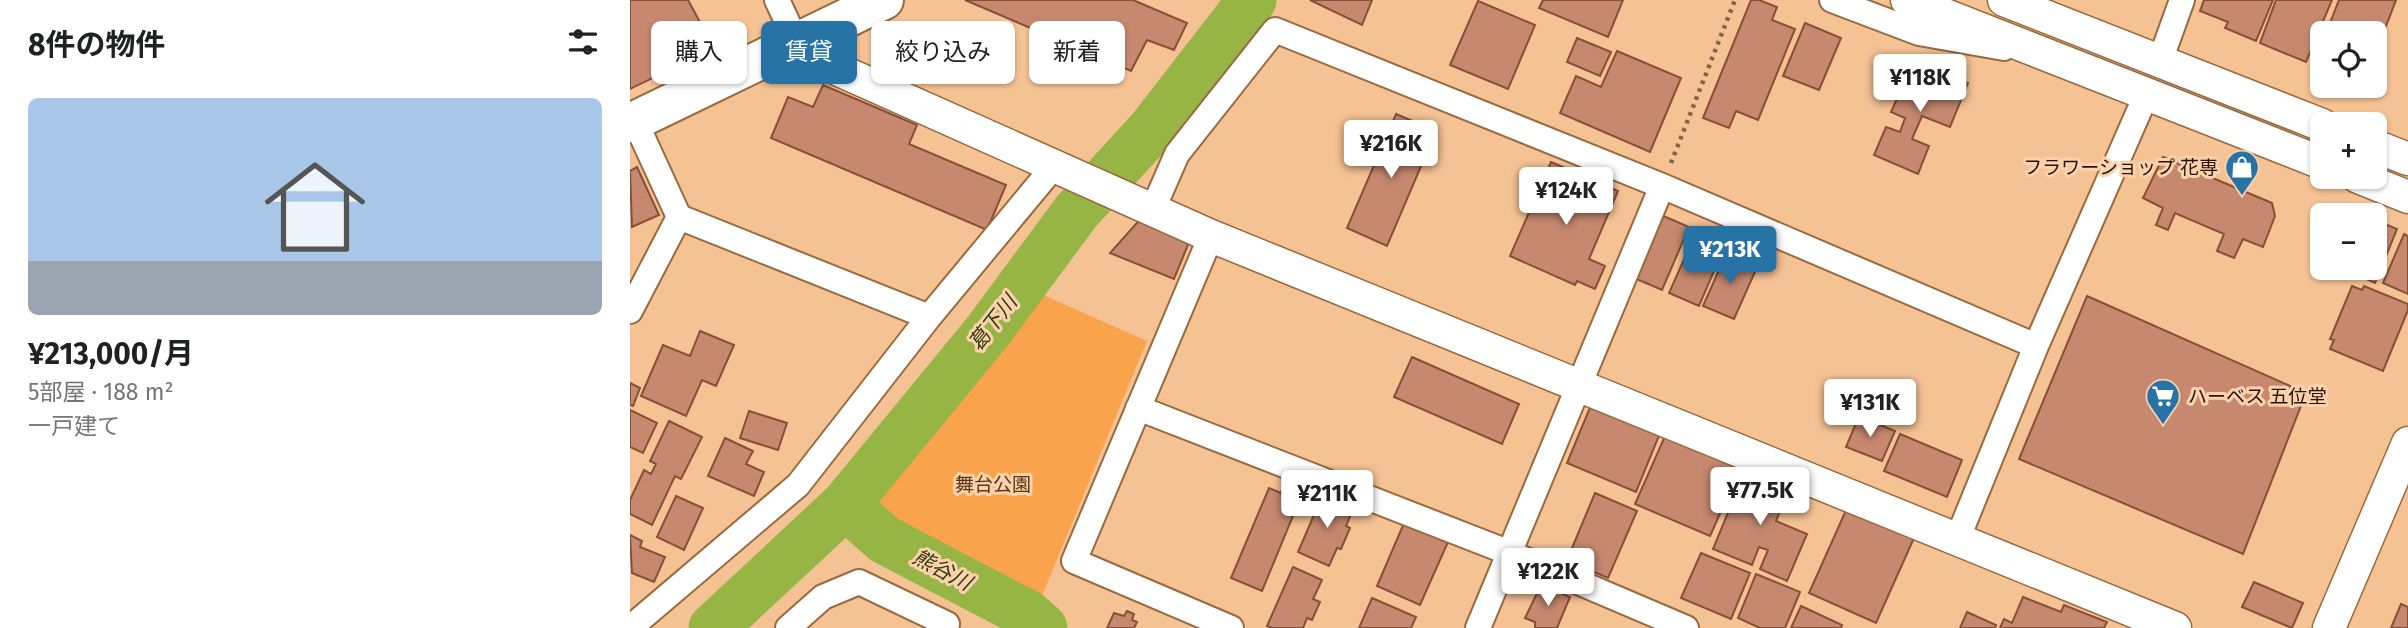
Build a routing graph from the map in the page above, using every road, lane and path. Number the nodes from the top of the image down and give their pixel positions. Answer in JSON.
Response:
{"nodes":[{"id":1,"x":777,"y":0,"type":"edge"},
{"id":2,"x":884,"y":0,"type":"edge"},
{"id":3,"x":1735,"y":0,"type":"edge"},
{"id":4,"x":1832,"y":0,"type":"edge"},
{"id":5,"x":1907,"y":0,"type":"edge"},
{"id":6,"x":2004,"y":0,"type":"edge"},
{"id":7,"x":2028,"y":0,"type":"edge"},
{"id":8,"x":2182,"y":0,"type":"edge"},
{"id":9,"x":787,"y":21,"type":"edge"},
{"id":10,"x":842,"y":21,"type":"edge"},
{"id":11,"x":2077,"y":28,"type":"junction"},
{"id":12,"x":2060,"y":58,"type":"junction"},
{"id":13,"x":761,"y":60,"type":"edge"},
{"id":14,"x":2160,"y":61,"type":"junction"},
{"id":15,"x":857,"y":78,"type":"edge"},
{"id":16,"x":2147,"y":93,"type":"junction"},
{"id":17,"x":2310,"y":120,"type":"edge"},
{"id":18,"x":633,"y":122,"type":"edge"},
{"id":19,"x":2387,"y":151,"type":"edge"},
{"id":20,"x":2310,"y":158,"type":"edge"},
{"id":21,"x":2408,"y":159,"type":"edge"},
{"id":22,"x":1066,"y":170,"type":"junction"},
{"id":23,"x":1661,"y":186,"type":"junction"},
{"id":24,"x":2387,"y":189,"type":"edge"},
{"id":25,"x":2408,"y":197,"type":"edge"},
{"id":26,"x":1153,"y":209,"type":"junction"},
{"id":27,"x":679,"y":217,"type":"junction"},
{"id":28,"x":1211,"y":236,"type":"junction"},
{"id":29,"x":630,"y":311,"type":"edge"},
{"id":30,"x":929,"y":317,"type":"junction"},
{"id":31,"x":2036,"y":346,"type":"junction"},
{"id":32,"x":1580,"y":385,"type":"junction"},
{"id":33,"x":1138,"y":408,"type":"junction"},
{"id":34,"x":2406,"y":455,"type":"edge"},
{"id":35,"x":1957,"y":540,"type":"junction"},
{"id":36,"x":1510,"y":553,"type":"junction"},
{"id":37,"x":630,"y":628,"type":"edge"},
{"id":38,"x":788,"y":628,"type":"edge"},
{"id":39,"x":945,"y":628,"type":"edge"},
{"id":40,"x":1231,"y":628,"type":"edge"},
{"id":41,"x":1478,"y":628,"type":"edge"},
{"id":42,"x":1686,"y":628,"type":"edge"},
{"id":43,"x":2175,"y":628,"type":"edge"},
{"id":44,"x":2329,"y":628,"type":"edge"}],
"edges":[{"from":1,"to":9,"type":"street"},
{"from":2,"to":10,"type":"highway"},
{"from":3,"to":23,"type":"path"},
{"from":4,"to":12,"type":"street"},
{"from":5,"to":12,"type":"street"},
{"from":6,"to":11,"type":"street"},
{"from":7,"to":11,"type":"street"},
{"from":8,"to":14,"type":"street"},
{"from":11,"to":14,"type":"street"},
{"from":12,"to":16,"type":"street"},
{"from":13,"to":18,"type":"highway"},
{"from":14,"to":17,"type":"street"},
{"from":15,"to":22,"type":"street"},
{"from":16,"to":20,"type":"street"},
{"from":16,"to":31,"type":"street"},
{"from":18,"to":27,"type":"street"},
{"from":19,"to":21,"type":"street"},
{"from":22,"to":26,"type":"street"},
{"from":22,"to":30,"type":"street"},
{"from":23,"to":26,"type":"street"},
{"from":23,"to":31,"type":"street"},
{"from":23,"to":32,"type":"street"},
{"from":24,"to":25,"type":"street"},
{"from":26,"to":28,"type":"street"},
{"from":27,"to":29,"type":"street"},
{"from":27,"to":30,"type":"street"},
{"from":28,"to":32,"type":"street"},
{"from":28,"to":33,"type":"street"},
{"from":30,"to":37,"type":"street"},
{"from":31,"to":35,"type":"street"},
{"from":32,"to":35,"type":"street"},
{"from":32,"to":36,"type":"street"},
{"from":33,"to":36,"type":"street"},
{"from":33,"to":40,"type":"street"},
{"from":34,"to":44,"type":"street"},
{"from":35,"to":43,"type":"street"},
{"from":36,"to":41,"type":"street"},
{"from":36,"to":42,"type":"street"},
{"from":38,"to":39,"type":"street"}]}
